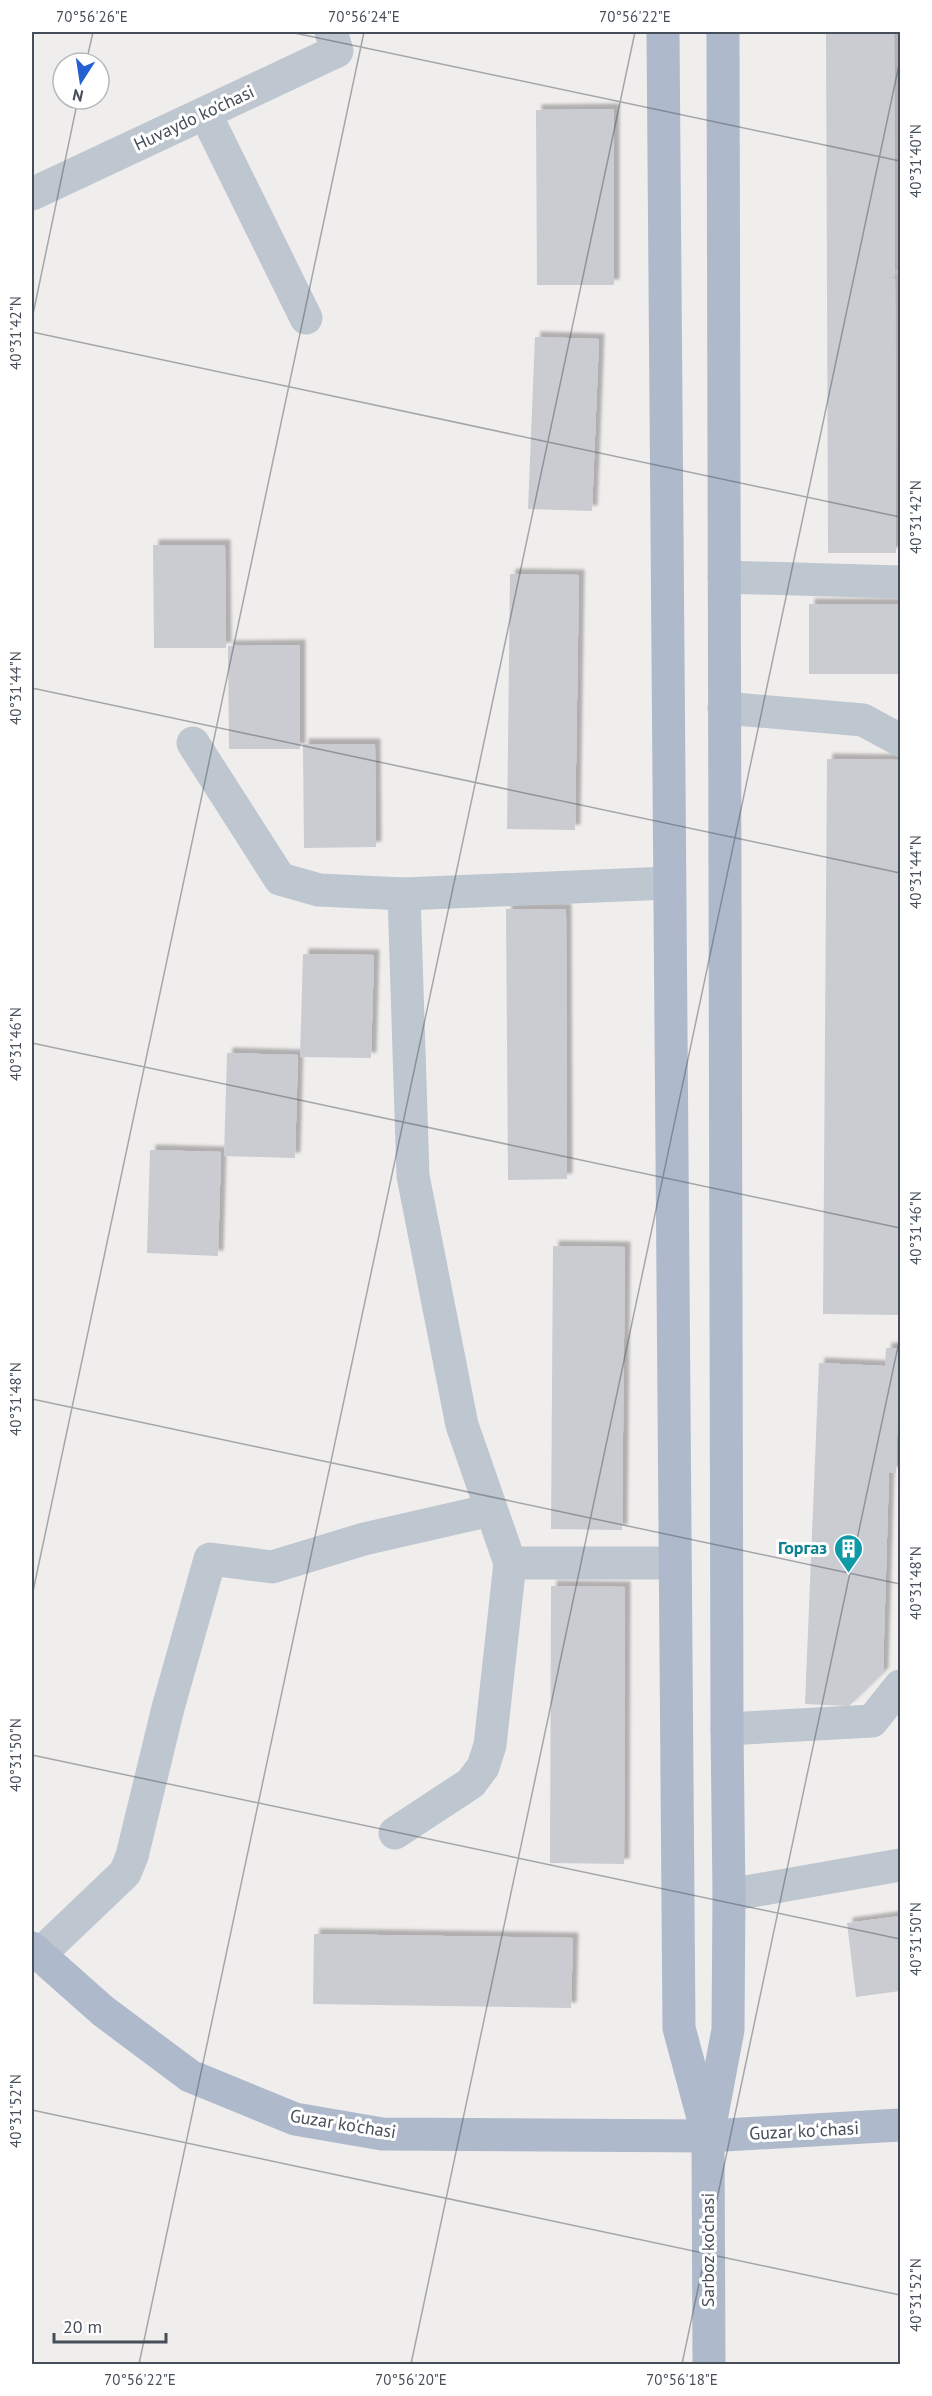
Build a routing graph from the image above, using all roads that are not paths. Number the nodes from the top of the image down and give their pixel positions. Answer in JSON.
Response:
{"nodes":[{"id":1,"x":331,"y":32,"type":"edge"},
{"id":2,"x":663,"y":32,"type":"edge"},
{"id":3,"x":723,"y":32,"type":"edge"},
{"id":4,"x":205,"y":113,"type":"junction"},
{"id":5,"x":32,"y":194,"type":"edge"},
{"id":6,"x":306,"y":318,"type":"dead end"},
{"id":7,"x":724,"y":577,"type":"junction"},
{"id":8,"x":900,"y":582,"type":"edge"},
{"id":9,"x":724,"y":708,"type":"junction"},
{"id":10,"x":900,"y":740,"type":"edge"},
{"id":11,"x":193,"y":743,"type":"dead end"},
{"id":12,"x":669,"y":883,"type":"junction"},
{"id":13,"x":404,"y":894,"type":"junction"},
{"id":14,"x":491,"y":1510,"type":"junction"},
{"id":15,"x":510,"y":1563,"type":"junction"},
{"id":16,"x":675,"y":1563,"type":"junction"},
{"id":17,"x":900,"y":1686,"type":"edge"},
{"id":18,"x":727,"y":1729,"type":"junction"},
{"id":19,"x":395,"y":1833,"type":"dead end"},
{"id":20,"x":900,"y":1864,"type":"edge"},
{"id":21,"x":729,"y":1895,"type":"junction"},
{"id":22,"x":35,"y":1951,"type":"edge"},
{"id":23,"x":900,"y":2125,"type":"edge"},
{"id":24,"x":708,"y":2136,"type":"junction"},
{"id":25,"x":709,"y":2364,"type":"edge"}],
"edges":[{"from":1,"to":4,"type":"street","name":"Huvaydo ko'chasi"},
{"from":2,"to":12,"type":"main road"},
{"from":3,"to":7,"type":"main road"},
{"from":4,"to":5,"type":"street","name":"Huvaydo ko'chasi"},
{"from":4,"to":6,"type":"street"},
{"from":7,"to":8,"type":"street"},
{"from":7,"to":9,"type":"main road"},
{"from":9,"to":10,"type":"street"},
{"from":9,"to":18,"type":"main road"},
{"from":11,"to":13,"type":"street"},
{"from":12,"to":13,"type":"street"},
{"from":12,"to":16,"type":"main road"},
{"from":13,"to":14,"type":"street"},
{"from":14,"to":15,"type":"street"},
{"from":14,"to":22,"type":"street"},
{"from":15,"to":16,"type":"street"},
{"from":15,"to":19,"type":"street"},
{"from":16,"to":24,"type":"main road"},
{"from":17,"to":18,"type":"street"},
{"from":18,"to":21,"type":"main road"},
{"from":20,"to":21,"type":"street"},
{"from":21,"to":24,"type":"main road"},
{"from":22,"to":24,"type":"main road","name":"Guzar ko'chasi"},
{"from":23,"to":24,"type":"main road","name":"Guzar koʻchasi"},
{"from":24,"to":25,"type":"main road","name":"Sarboz ko'chasi"}]}
